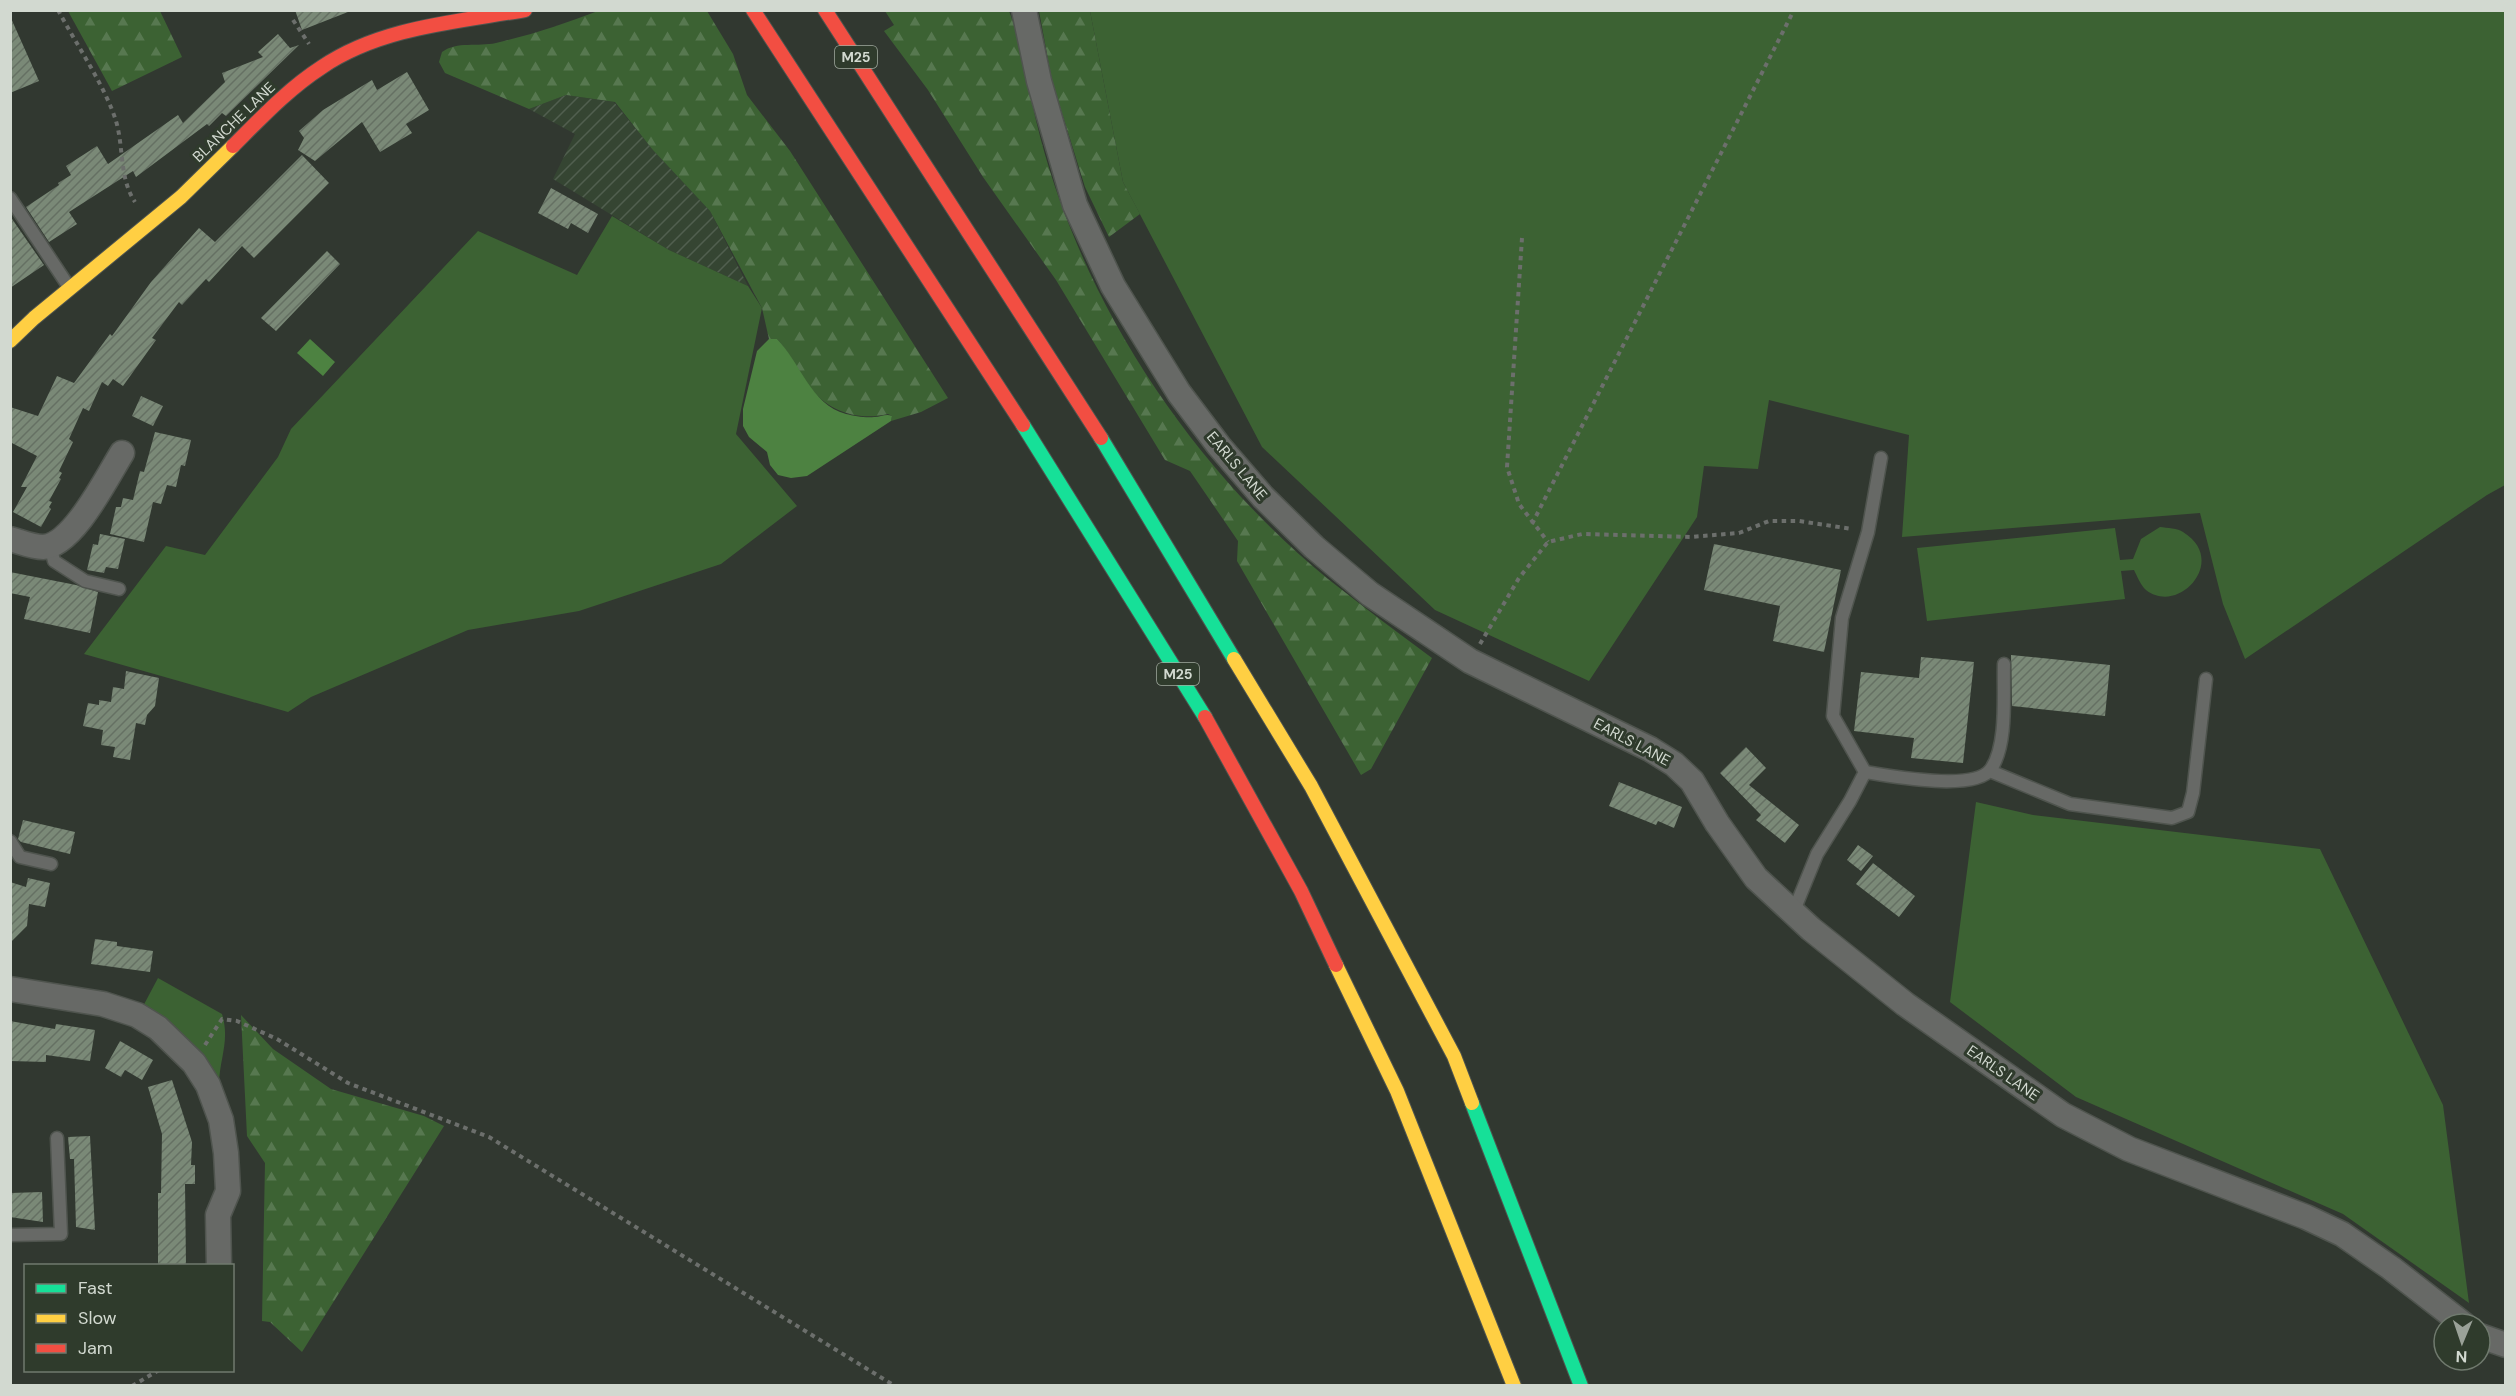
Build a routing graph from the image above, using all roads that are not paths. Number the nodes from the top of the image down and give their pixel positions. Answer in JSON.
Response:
{"nodes":[{"id":1,"x":525,"y":10,"type":"edge"},
{"id":2,"x":753,"y":10,"type":"edge"},
{"id":3,"x":825,"y":10,"type":"edge"},
{"id":4,"x":1024,"y":10,"type":"edge"},
{"id":5,"x":10,"y":198,"type":"edge"},
{"id":6,"x":70,"y":288,"type":"junction"},
{"id":7,"x":10,"y":341,"type":"edge"},
{"id":8,"x":122,"y":453,"type":"dead end"},
{"id":9,"x":1881,"y":458,"type":"dead end"},
{"id":10,"x":10,"y":539,"type":"edge"},
{"id":11,"x":50,"y":545,"type":"junction"},
{"id":12,"x":119,"y":589,"type":"dead end"},
{"id":13,"x":2004,"y":664,"type":"dead end"},
{"id":14,"x":2206,"y":679,"type":"dead end"},
{"id":15,"x":1990,"y":771,"type":"junction"},
{"id":16,"x":1865,"y":772,"type":"junction"},
{"id":17,"x":10,"y":841,"type":"edge"},
{"id":18,"x":51,"y":864,"type":"dead end"},
{"id":19,"x":1793,"y":913,"type":"junction"},
{"id":20,"x":10,"y":989,"type":"edge"},
{"id":21,"x":57,"y":1138,"type":"dead end"},
{"id":22,"x":10,"y":1235,"type":"edge"},
{"id":23,"x":219,"y":1264,"type":"edge"},
{"id":24,"x":2448,"y":1312,"type":"edge"},
{"id":25,"x":1514,"y":1386,"type":"edge"},
{"id":26,"x":1581,"y":1386,"type":"edge"}],
"edges":[{"from":1,"to":6,"type":"main road","name":"BLANCHE LANE"},
{"from":2,"to":25,"type":"main road","number":"M25"},
{"from":3,"to":26,"type":"main road","number":"M25"},
{"from":4,"to":19,"type":"street","name":"EARLS LANE"},
{"from":5,"to":6,"type":"lane"},
{"from":6,"to":7,"type":"main road","name":"BLANCHE LANE"},
{"from":8,"to":11,"type":"street"},
{"from":9,"to":16,"type":"lane"},
{"from":10,"to":11,"type":"street"},
{"from":11,"to":12,"type":"lane"},
{"from":13,"to":15,"type":"lane"},
{"from":14,"to":15,"type":"lane"},
{"from":15,"to":16,"type":"lane"},
{"from":16,"to":19,"type":"lane"},
{"from":17,"to":18,"type":"lane"},
{"from":19,"to":24,"type":"street","name":"EARLS LANE"},
{"from":20,"to":23,"type":"street"},
{"from":21,"to":22,"type":"lane"}]}
